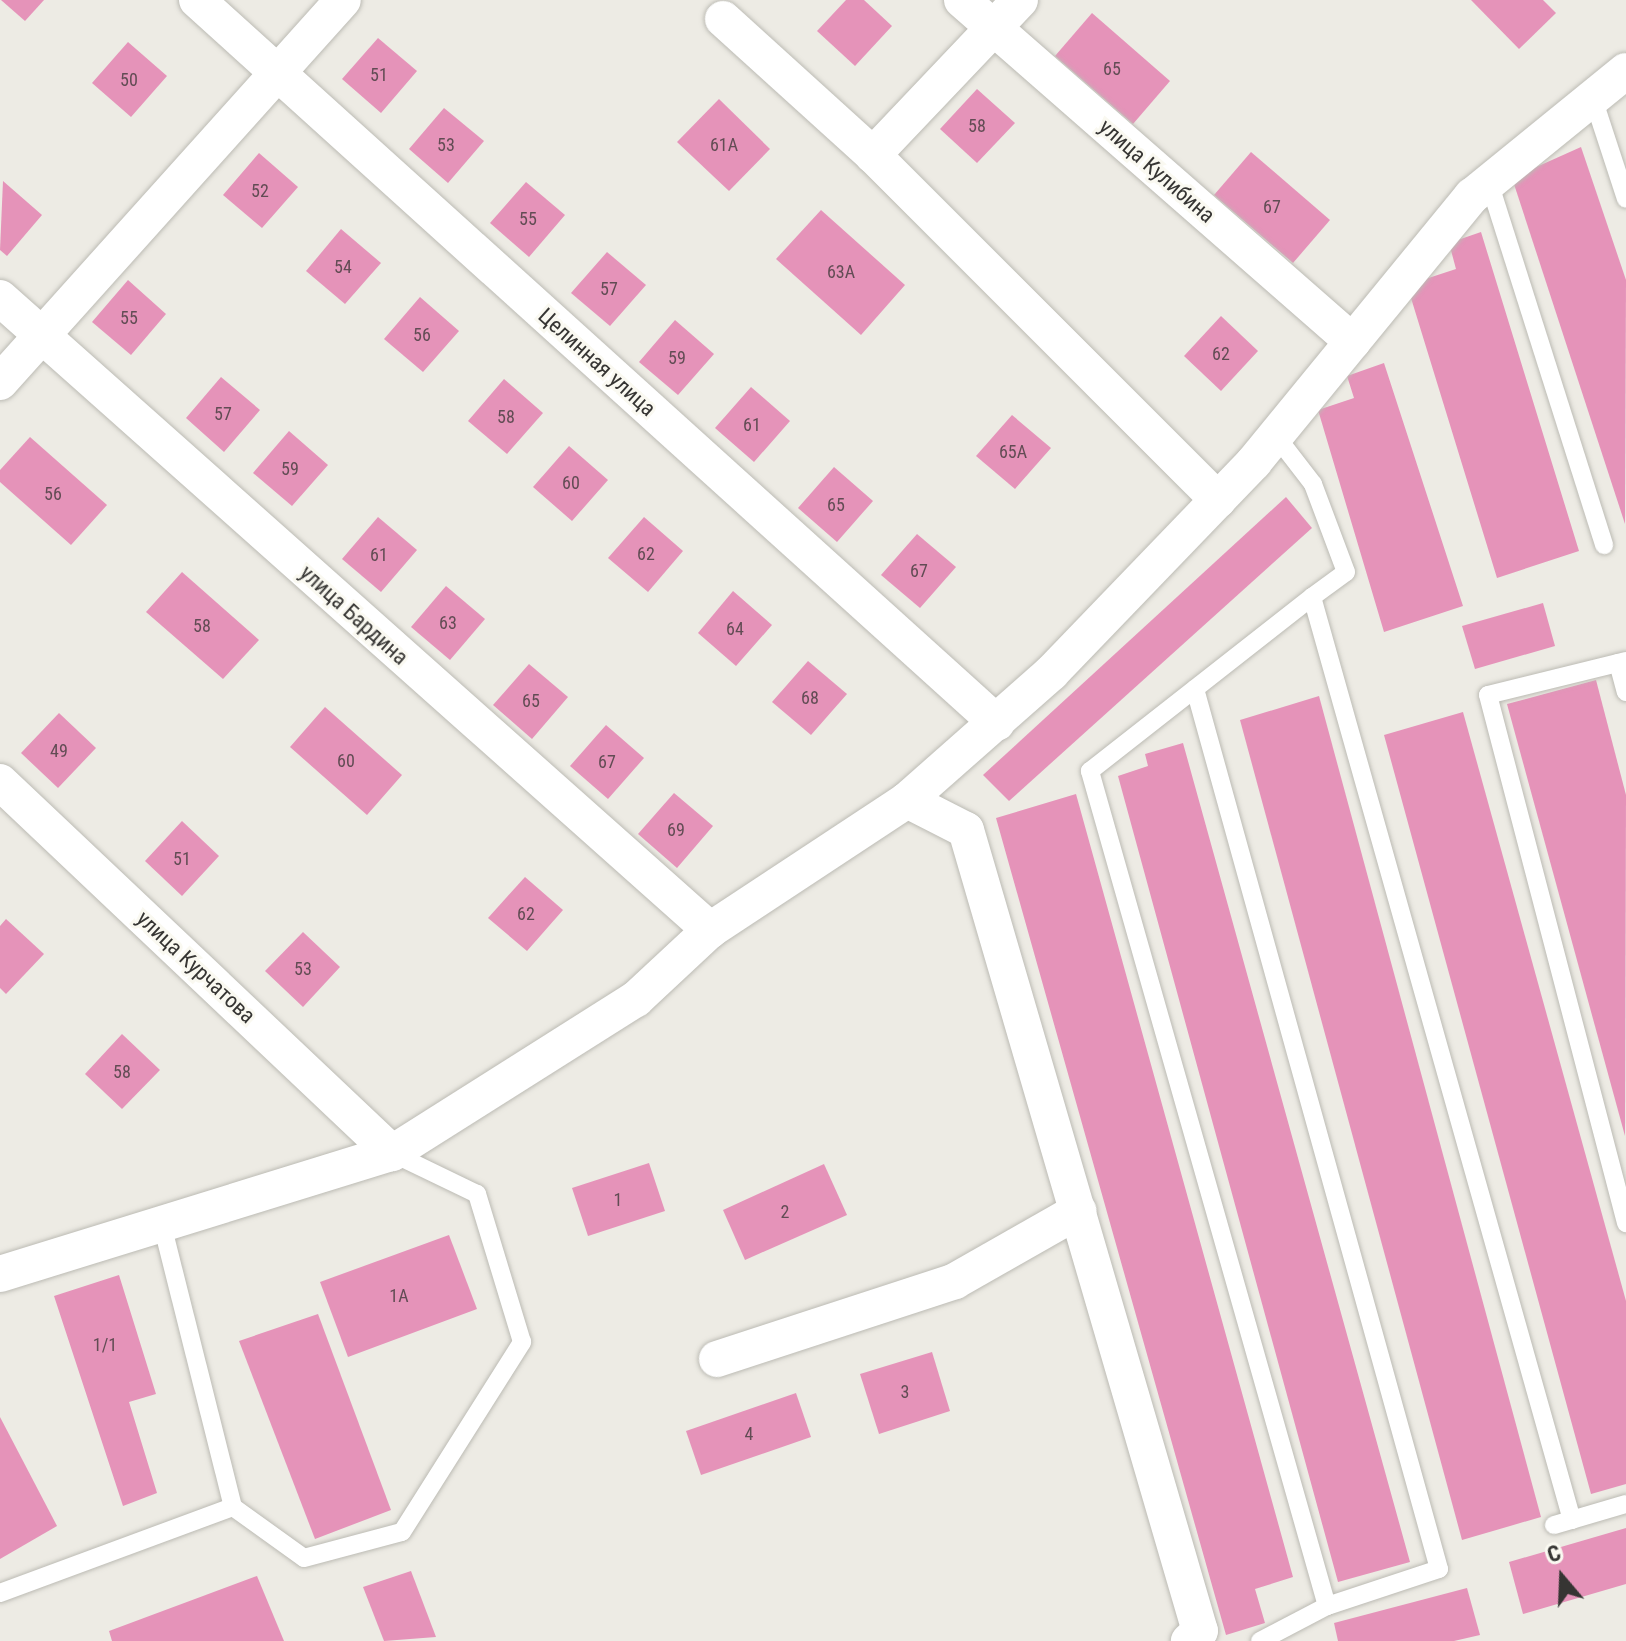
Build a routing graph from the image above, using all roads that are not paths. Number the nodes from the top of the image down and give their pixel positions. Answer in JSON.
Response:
{"nodes":[{"id":1,"x":197,"y":0,"type":"edge"},
{"id":2,"x":343,"y":0,"type":"edge"},
{"id":3,"x":962,"y":0,"type":"edge"},
{"id":4,"x":1020,"y":0,"type":"edge"},
{"id":5,"x":723,"y":19,"type":"dead end"},
{"id":6,"x":995,"y":29,"type":"junction"},
{"id":7,"x":1626,"y":71,"type":"edge"},
{"id":8,"x":277,"y":73,"type":"junction"},
{"id":9,"x":1593,"y":98,"type":"junction"},
{"id":10,"x":873,"y":155,"type":"junction"},
{"id":11,"x":1489,"y":182,"type":"junction"},
{"id":12,"x":1626,"y":199,"type":"edge"},
{"id":13,"x":0,"y":298,"type":"edge"},
{"id":14,"x":42,"y":336,"type":"junction"},
{"id":15,"x":1353,"y":342,"type":"junction"},
{"id":16,"x":0,"y":382,"type":"edge"},
{"id":17,"x":1276,"y":436,"type":"junction"},
{"id":18,"x":1218,"y":500,"type":"junction"},
{"id":19,"x":1604,"y":545,"type":"dead end"},
{"id":20,"x":1312,"y":597,"type":"junction"},
{"id":21,"x":1622,"y":662,"type":"edge"},
{"id":22,"x":1195,"y":689,"type":"junction"},
{"id":23,"x":1626,"y":692,"type":"edge"},
{"id":24,"x":997,"y":723,"type":"junction"},
{"id":25,"x":0,"y":782,"type":"edge"},
{"id":26,"x":907,"y":800,"type":"junction"},
{"id":27,"x":710,"y":930,"type":"junction"},
{"id":28,"x":392,"y":1153,"type":"junction"},
{"id":29,"x":1078,"y":1211,"type":"junction"},
{"id":30,"x":1626,"y":1223,"type":"edge"},
{"id":31,"x":162,"y":1224,"type":"junction"},
{"id":32,"x":0,"y":1274,"type":"edge"},
{"id":33,"x":717,"y":1359,"type":"dead end"},
{"id":34,"x":1626,"y":1504,"type":"edge"},
{"id":35,"x":233,"y":1507,"type":"junction"},
{"id":36,"x":0,"y":1593,"type":"edge"},
{"id":37,"x":1327,"y":1606,"type":"junction"},
{"id":38,"x":1203,"y":1638,"type":"edge"},
{"id":39,"x":1260,"y":1641,"type":"edge"}],
"edges":[{"from":1,"to":8,"type":"street","name":"Целинная улица"},
{"from":2,"to":8,"type":"street"},
{"from":3,"to":6,"type":"street","name":"улица Кулибина"},
{"from":4,"to":6,"type":"street"},
{"from":5,"to":10,"type":"street"},
{"from":6,"to":10,"type":"street"},
{"from":6,"to":15,"type":"street","name":"улица Кулибина"},
{"from":7,"to":9,"type":"street"},
{"from":8,"to":14,"type":"street"},
{"from":8,"to":24,"type":"street","name":"Целинная улица"},
{"from":9,"to":11,"type":"street"},
{"from":9,"to":12,"type":"lane"},
{"from":10,"to":18,"type":"street"},
{"from":11,"to":15,"type":"street"},
{"from":11,"to":19,"type":"lane"},
{"from":13,"to":14,"type":"street","name":"улица Бардина"},
{"from":14,"to":16,"type":"street"},
{"from":14,"to":27,"type":"street","name":"улица Бардина"},
{"from":15,"to":17,"type":"street"},
{"from":17,"to":18,"type":"street"},
{"from":17,"to":20,"type":"lane"},
{"from":18,"to":24,"type":"street"},
{"from":20,"to":22,"type":"lane"},
{"from":20,"to":34,"type":"lane"},
{"from":21,"to":23,"type":"lane"},
{"from":21,"to":30,"type":"lane"},
{"from":22,"to":37,"type":"lane"},
{"from":22,"to":37,"type":"lane"},
{"from":24,"to":26,"type":"street"},
{"from":25,"to":28,"type":"street","name":"улица Курчатова"},
{"from":26,"to":27,"type":"street"},
{"from":26,"to":29,"type":"street"},
{"from":27,"to":28,"type":"street"},
{"from":28,"to":31,"type":"street"},
{"from":28,"to":35,"type":"lane"},
{"from":29,"to":33,"type":"street"},
{"from":29,"to":38,"type":"street"},
{"from":31,"to":32,"type":"street"},
{"from":31,"to":35,"type":"lane"},
{"from":35,"to":36,"type":"lane"},
{"from":37,"to":39,"type":"lane"}]}
